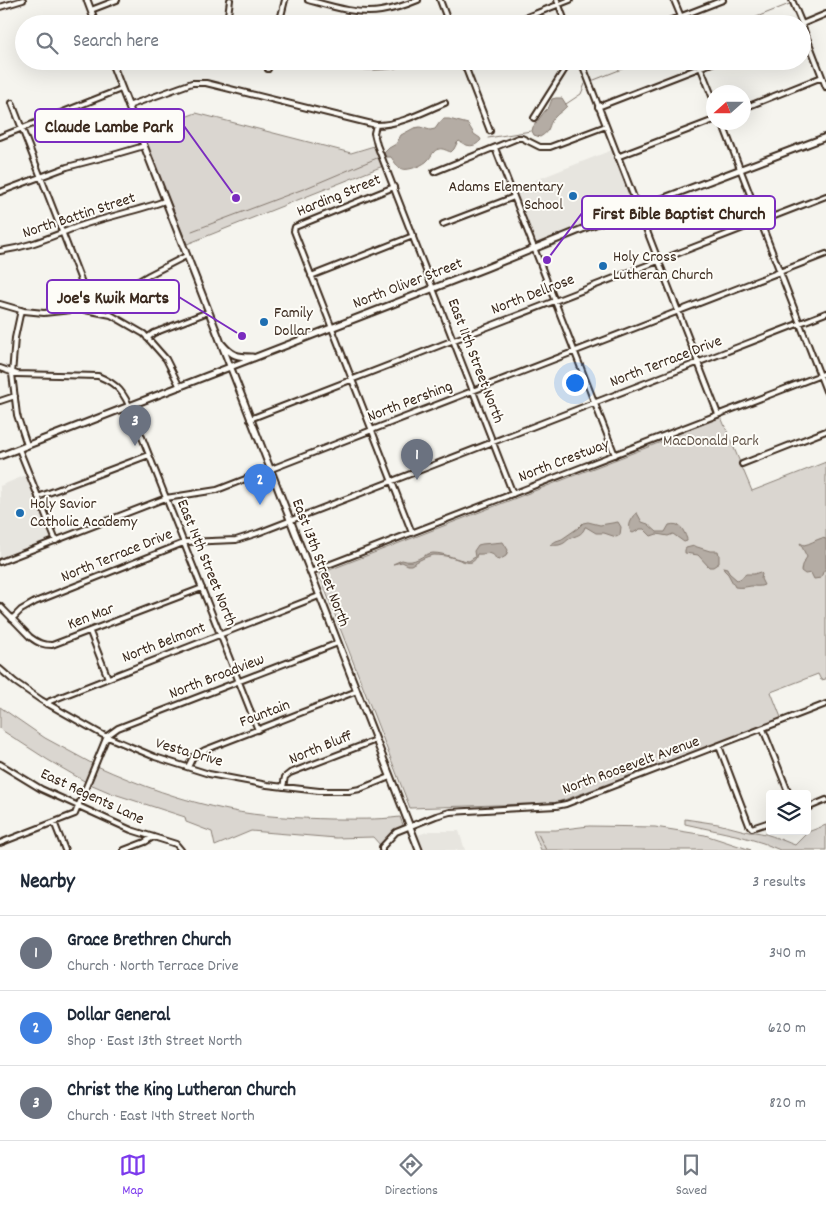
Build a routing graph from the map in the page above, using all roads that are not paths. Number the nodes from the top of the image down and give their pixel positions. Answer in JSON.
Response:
{"nodes":[{"id":1,"x":23,"y":0,"type":"edge"},
{"id":2,"x":87,"y":0,"type":"edge"},
{"id":3,"x":116,"y":0,"type":"edge"},
{"id":4,"x":230,"y":0,"type":"edge"},
{"id":5,"x":285,"y":0,"type":"edge"},
{"id":6,"x":308,"y":0,"type":"edge"},
{"id":7,"x":338,"y":0,"type":"edge"},
{"id":8,"x":418,"y":0,"type":"edge"},
{"id":9,"x":440,"y":0,"type":"edge"},
{"id":10,"x":570,"y":0,"type":"edge"},
{"id":11,"x":674,"y":0,"type":"edge"},
{"id":12,"x":724,"y":0,"type":"edge"},
{"id":13,"x":792,"y":0,"type":"edge"},
{"id":14,"x":558,"y":2,"type":"edge"},
{"id":15,"x":0,"y":7,"type":"edge"},
{"id":16,"x":336,"y":7,"type":"junction"},
{"id":17,"x":91,"y":10,"type":"junction"},
{"id":18,"x":826,"y":14,"type":"edge"},
{"id":19,"x":93,"y":15,"type":"edge"},
{"id":20,"x":228,"y":15,"type":"edge"},
{"id":21,"x":282,"y":15,"type":"edge"},
{"id":22,"x":446,"y":15,"type":"edge"},
{"id":23,"x":529,"y":15,"type":"edge"},
{"id":24,"x":563,"y":15,"type":"edge"},
{"id":25,"x":681,"y":15,"type":"edge"},
{"id":26,"x":684,"y":15,"type":"edge"},
{"id":27,"x":798,"y":15,"type":"edge"},
{"id":28,"x":811,"y":22,"type":"edge"},
{"id":29,"x":811,"y":49,"type":"edge"},
{"id":30,"x":114,"y":70,"type":"edge"},
{"id":31,"x":466,"y":70,"type":"edge"},
{"id":32,"x":564,"y":70,"type":"edge"},
{"id":33,"x":584,"y":70,"type":"edge"},
{"id":34,"x":695,"y":70,"type":"edge"},
{"id":35,"x":701,"y":70,"type":"edge"},
{"id":36,"x":822,"y":77,"type":"junction"},
{"id":37,"x":707,"y":85,"type":"edge"},
{"id":38,"x":826,"y":87,"type":"edge"},
{"id":39,"x":121,"y":89,"type":"junction"},
{"id":40,"x":12,"y":103,"type":"dead end"},
{"id":41,"x":445,"y":104,"type":"dead end"},
{"id":42,"x":751,"y":105,"type":"edge"},
{"id":43,"x":128,"y":106,"type":"junction"},
{"id":44,"x":598,"y":107,"type":"junction"},
{"id":45,"x":534,"y":118,"type":"dead end"},
{"id":46,"x":706,"y":123,"type":"edge"},
{"id":47,"x":376,"y":125,"type":"junction"},
{"id":48,"x":606,"y":126,"type":"junction"},
{"id":49,"x":22,"y":128,"type":"junction"},
{"id":50,"x":725,"y":130,"type":"edge"},
{"id":51,"x":490,"y":131,"type":"dead end"},
{"id":52,"x":0,"y":137,"type":"edge"},
{"id":53,"x":826,"y":137,"type":"edge"},
{"id":54,"x":144,"y":146,"type":"junction"},
{"id":55,"x":495,"y":148,"type":"junction"},
{"id":56,"x":618,"y":157,"type":"junction"},
{"id":57,"x":740,"y":169,"type":"junction"},
{"id":58,"x":434,"y":172,"type":"dead end"},
{"id":59,"x":40,"y":177,"type":"junction"},
{"id":60,"x":394,"y":187,"type":"junction"},
{"id":61,"x":0,"y":192,"type":"edge"},
{"id":62,"x":826,"y":196,"type":"edge"},
{"id":63,"x":514,"y":197,"type":"junction"},
{"id":64,"x":165,"y":201,"type":"junction"},
{"id":65,"x":638,"y":208,"type":"junction"},
{"id":66,"x":760,"y":221,"type":"junction"},
{"id":67,"x":443,"y":224,"type":"dead end"},
{"id":68,"x":62,"y":233,"type":"junction"},
{"id":69,"x":413,"y":236,"type":"junction"},
{"id":70,"x":534,"y":249,"type":"junction"},
{"id":71,"x":0,"y":251,"type":"edge"},
{"id":72,"x":826,"y":254,"type":"edge"},
{"id":73,"x":186,"y":256,"type":"junction"},
{"id":74,"x":658,"y":260,"type":"junction"},
{"id":75,"x":780,"y":272,"type":"junction"},
{"id":76,"x":311,"y":276,"type":"junction"},
{"id":77,"x":433,"y":288,"type":"junction"},
{"id":78,"x":554,"y":301,"type":"junction"},
{"id":79,"x":0,"y":304,"type":"edge"},
{"id":80,"x":91,"y":306,"type":"junction"},
{"id":81,"x":80,"y":309,"type":"junction"},
{"id":82,"x":21,"y":310,"type":"junction"},
{"id":83,"x":208,"y":312,"type":"junction"},
{"id":84,"x":678,"y":312,"type":"junction"},
{"id":85,"x":826,"y":313,"type":"edge"},
{"id":86,"x":800,"y":323,"type":"junction"},
{"id":87,"x":331,"y":327,"type":"junction"},
{"id":88,"x":147,"y":338,"type":"junction"},
{"id":89,"x":453,"y":339,"type":"junction"},
{"id":90,"x":219,"y":340,"type":"junction"},
{"id":91,"x":574,"y":352,"type":"junction"},
{"id":92,"x":254,"y":358,"type":"junction"},
{"id":93,"x":698,"y":363,"type":"junction"},
{"id":94,"x":230,"y":367,"type":"junction"},
{"id":95,"x":0,"y":368,"type":"edge"},
{"id":96,"x":13,"y":372,"type":"junction"},
{"id":97,"x":826,"y":373,"type":"edge"},
{"id":98,"x":820,"y":375,"type":"junction"},
{"id":99,"x":351,"y":379,"type":"junction"},
{"id":100,"x":180,"y":387,"type":"junction"},
{"id":101,"x":473,"y":391,"type":"junction"},
{"id":102,"x":826,"y":392,"type":"edge"},
{"id":103,"x":15,"y":396,"type":"junction"},
{"id":104,"x":0,"y":401,"type":"edge"},
{"id":105,"x":594,"y":403,"type":"junction"},
{"id":106,"x":130,"y":406,"type":"junction"},
{"id":107,"x":718,"y":414,"type":"junction"},
{"id":108,"x":250,"y":419,"type":"junction"},
{"id":109,"x":371,"y":430,"type":"junction"},
{"id":110,"x":826,"y":431,"type":"edge"},
{"id":111,"x":493,"y":442,"type":"junction"},
{"id":112,"x":28,"y":446,"type":"junction"},
{"id":113,"x":19,"y":449,"type":"junction"},
{"id":114,"x":149,"y":455,"type":"junction"},
{"id":115,"x":615,"y":455,"type":"junction"},
{"id":116,"x":0,"y":456,"type":"edge"},
{"id":117,"x":742,"y":464,"type":"dead end"},
{"id":118,"x":270,"y":469,"type":"junction"},
{"id":119,"x":391,"y":482,"type":"junction"},
{"id":120,"x":513,"y":494,"type":"junction"},
{"id":121,"x":38,"y":497,"type":"junction"},
{"id":122,"x":166,"y":498,"type":"junction"},
{"id":123,"x":290,"y":521,"type":"junction"},
{"id":124,"x":412,"y":533,"type":"junction"},
{"id":125,"x":56,"y":541,"type":"junction"},
{"id":126,"x":184,"y":542,"type":"junction"},
{"id":127,"x":0,"y":562,"type":"edge"},
{"id":128,"x":310,"y":572,"type":"junction"},
{"id":129,"x":202,"y":588,"type":"junction"},
{"id":130,"x":319,"y":596,"type":"junction"},
{"id":131,"x":0,"y":606,"type":"edge"},
{"id":132,"x":12,"y":619,"type":"junction"},
{"id":133,"x":90,"y":632,"type":"junction"},
{"id":134,"x":220,"y":634,"type":"junction"},
{"id":135,"x":338,"y":643,"type":"junction"},
{"id":136,"x":0,"y":669,"type":"edge"},
{"id":137,"x":108,"y":678,"type":"junction"},
{"id":138,"x":239,"y":682,"type":"junction"},
{"id":139,"x":357,"y":691,"type":"junction"},
{"id":140,"x":48,"y":704,"type":"junction"},
{"id":141,"x":826,"y":704,"type":"edge"},
{"id":142,"x":763,"y":729,"type":"junction"},
{"id":143,"x":258,"y":730,"type":"junction"},
{"id":144,"x":107,"y":737,"type":"junction"},
{"id":145,"x":376,"y":740,"type":"junction"},
{"id":146,"x":719,"y":746,"type":"junction"},
{"id":147,"x":0,"y":764,"type":"edge"},
{"id":148,"x":188,"y":768,"type":"junction"},
{"id":149,"x":390,"y":777,"type":"junction"},
{"id":150,"x":283,"y":787,"type":"junction"},
{"id":151,"x":787,"y":790,"type":"edge"},
{"id":152,"x":826,"y":800,"type":"edge"},
{"id":153,"x":79,"y":806,"type":"junction"},
{"id":154,"x":811,"y":806,"type":"edge"},
{"id":155,"x":54,"y":822,"type":"junction"},
{"id":156,"x":766,"y":823,"type":"edge"},
{"id":157,"x":410,"y":827,"type":"junction"},
{"id":158,"x":153,"y":837,"type":"junction"},
{"id":159,"x":0,"y":843,"type":"edge"},
{"id":160,"x":65,"y":850,"type":"edge"},
{"id":161,"x":124,"y":850,"type":"edge"},
{"id":162,"x":181,"y":850,"type":"edge"},
{"id":163,"x":382,"y":850,"type":"edge"},
{"id":164,"x":419,"y":850,"type":"edge"}],
"edges":[{"from":1,"to":15,"type":"street"},
{"from":2,"to":17,"type":"main road"},
{"from":3,"to":17,"type":"street"},
{"from":4,"to":20,"type":"street"},
{"from":5,"to":21,"type":"street"},
{"from":6,"to":16,"type":"street"},
{"from":7,"to":16,"type":"street"},
{"from":8,"to":16,"type":"street"},
{"from":9,"to":22,"type":"street"},
{"from":10,"to":14,"type":"street"},
{"from":11,"to":25,"type":"street"},
{"from":12,"to":26,"type":"street"},
{"from":13,"to":27,"type":"street"},
{"from":14,"to":23,"type":"street"},
{"from":14,"to":24,"type":"street"},
{"from":17,"to":19,"type":"main road"},
{"from":18,"to":28,"type":"street"},
{"from":29,"to":36,"type":"street"},
{"from":30,"to":39,"type":"main road","name":"East 13th Street North"},
{"from":31,"to":51,"type":"street"},
{"from":32,"to":45,"type":"street"},
{"from":33,"to":44,"type":"street"},
{"from":34,"to":44,"type":"street"},
{"from":35,"to":37,"type":"street"},
{"from":36,"to":38,"type":"street"},
{"from":36,"to":42,"type":"street"},
{"from":39,"to":43,"type":"main road","name":"East 13th Street North"},
{"from":39,"to":49,"type":"street"},
{"from":40,"to":49,"type":"street"},
{"from":41,"to":47,"type":"street"},
{"from":43,"to":47,"type":"street"},
{"from":43,"to":54,"type":"main road","name":"East 13th Street North"},
{"from":44,"to":48,"type":"street"},
{"from":46,"to":56,"type":"street"},
{"from":47,"to":60,"type":"street","name":"East 11th Street North"},
{"from":48,"to":55,"type":"street"},
{"from":48,"to":56,"type":"street"},
{"from":49,"to":52,"type":"street"},
{"from":49,"to":59,"type":"street"},
{"from":50,"to":57,"type":"street"},
{"from":53,"to":57,"type":"main road","name":"North Oliver Street"},
{"from":54,"to":59,"type":"street"},
{"from":54,"to":64,"type":"main road","name":"East 13th Street North"},
{"from":55,"to":58,"type":"street"},
{"from":55,"to":63,"type":"street"},
{"from":56,"to":65,"type":"street"},
{"from":57,"to":65,"type":"main road","name":"North Oliver Street"},
{"from":57,"to":66,"type":"street"},
{"from":59,"to":61,"type":"street"},
{"from":59,"to":68,"type":"street"},
{"from":60,"to":69,"type":"street","name":"East 11th Street North"},
{"from":60,"to":76,"type":"street","name":"Harding Street"},
{"from":62,"to":66,"type":"street","name":"North Dellrose"},
{"from":63,"to":67,"type":"street"},
{"from":63,"to":70,"type":"street"},
{"from":64,"to":68,"type":"street","name":"North Battin Street"},
{"from":64,"to":73,"type":"main road","name":"East 13th Street North"},
{"from":65,"to":70,"type":"main road","name":"North Oliver Street"},
{"from":65,"to":74,"type":"street"},
{"from":66,"to":74,"type":"street","name":"North Dellrose"},
{"from":66,"to":75,"type":"street"},
{"from":68,"to":71,"type":"street","name":"North Battin Street"},
{"from":68,"to":80,"type":"street"},
{"from":69,"to":76,"type":"street"},
{"from":69,"to":77,"type":"street","name":"East 11th Street North"},
{"from":70,"to":77,"type":"main road","name":"North Oliver Street"},
{"from":70,"to":78,"type":"street"},
{"from":72,"to":75,"type":"street","name":"North Pershing"},
{"from":73,"to":80,"type":"street"},
{"from":73,"to":83,"type":"main road","name":"East 13th Street North"},
{"from":74,"to":78,"type":"street","name":"North Dellrose"},
{"from":74,"to":84,"type":"street"},
{"from":75,"to":84,"type":"street","name":"North Pershing"},
{"from":75,"to":86,"type":"street"},
{"from":76,"to":87,"type":"street"},
{"from":77,"to":87,"type":"main road","name":"North Oliver Street"},
{"from":77,"to":89,"type":"street","name":"East 11th Street North"},
{"from":78,"to":89,"type":"street","name":"North Dellrose"},
{"from":78,"to":91,"type":"street"},
{"from":79,"to":82,"type":"street"},
{"from":80,"to":81,"type":"street"},
{"from":81,"to":82,"type":"street"},
{"from":81,"to":88,"type":"street"},
{"from":82,"to":96,"type":"street"},
{"from":83,"to":88,"type":"street"},
{"from":83,"to":90,"type":"main road","name":"East 13th Street North"},
{"from":84,"to":91,"type":"street","name":"North Pershing"},
{"from":84,"to":93,"type":"street"},
{"from":85,"to":86,"type":"street","name":"North Terrace Drive"},
{"from":86,"to":93,"type":"street","name":"North Terrace Drive"},
{"from":86,"to":98,"type":"street"},
{"from":87,"to":92,"type":"main road","name":"North Oliver Street"},
{"from":87,"to":99,"type":"street"},
{"from":88,"to":100,"type":"street"},
{"from":89,"to":99,"type":"street","name":"North Dellrose"},
{"from":89,"to":101,"type":"street","name":"East 11th Street North"},
{"from":90,"to":92,"type":"main road"},
{"from":90,"to":94,"type":"main road","name":"East 13th Street North"},
{"from":91,"to":101,"type":"street","name":"North Pershing"},
{"from":91,"to":105,"type":"street"},
{"from":92,"to":94,"type":"main road","name":"North Oliver Street"},
{"from":93,"to":105,"type":"street","name":"North Terrace Drive"},
{"from":93,"to":107,"type":"street"},
{"from":94,"to":100,"type":"main road","name":"North Oliver Street"},
{"from":94,"to":108,"type":"main road","name":"East 13th Street North"},
{"from":95,"to":96,"type":"street","name":"East 14th Street North"},
{"from":96,"to":103,"type":"street"},
{"from":96,"to":106,"type":"street","name":"East 14th Street North"},
{"from":97,"to":98,"type":"street","name":"North Crestway"},
{"from":98,"to":102,"type":"street"},
{"from":98,"to":107,"type":"street","name":"North Crestway"},
{"from":99,"to":108,"type":"street","name":"North Dellrose"},
{"from":99,"to":109,"type":"street"},
{"from":100,"to":106,"type":"main road","name":"North Oliver Street"},
{"from":101,"to":109,"type":"street","name":"North Pershing"},
{"from":101,"to":111,"type":"street","name":"East 11th Street North"},
{"from":103,"to":104,"type":"street"},
{"from":103,"to":112,"type":"street"},
{"from":105,"to":111,"type":"street","name":"North Terrace Drive"},
{"from":105,"to":115,"type":"street"},
{"from":106,"to":112,"type":"main road","name":"North Oliver Street"},
{"from":106,"to":114,"type":"street","name":"East 14th Street North"},
{"from":107,"to":115,"type":"street","name":"North Crestway"},
{"from":108,"to":118,"type":"main road","name":"East 13th Street North"},
{"from":109,"to":118,"type":"street","name":"North Pershing"},
{"from":109,"to":119,"type":"street"},
{"from":110,"to":117,"type":"street"},
{"from":111,"to":119,"type":"street","name":"North Terrace Drive"},
{"from":111,"to":120,"type":"street","name":"East 11th Street North"},
{"from":112,"to":113,"type":"main road","name":"North Oliver Street"},
{"from":113,"to":116,"type":"main road","name":"North Oliver Street"},
{"from":113,"to":121,"type":"street"},
{"from":114,"to":121,"type":"street"},
{"from":114,"to":122,"type":"street","name":"East 14th Street North"},
{"from":115,"to":120,"type":"street","name":"North Crestway"},
{"from":118,"to":122,"type":"street","name":"North Pershing"},
{"from":118,"to":123,"type":"main road","name":"East 13th Street North"},
{"from":119,"to":123,"type":"street","name":"North Terrace Drive"},
{"from":119,"to":124,"type":"street"},
{"from":120,"to":124,"type":"street","name":"North Crestway"},
{"from":121,"to":125,"type":"street"},
{"from":122,"to":125,"type":"street","name":"North Pershing"},
{"from":122,"to":126,"type":"street","name":"East 14th Street North"},
{"from":123,"to":126,"type":"street","name":"North Terrace Drive"},
{"from":123,"to":128,"type":"main road","name":"East 13th Street North"},
{"from":124,"to":128,"type":"street","name":"North Crestway"},
{"from":125,"to":127,"type":"street","name":"North Pershing"},
{"from":126,"to":129,"type":"street","name":"East 14th Street North"},
{"from":126,"to":132,"type":"street","name":"North Terrace Drive"},
{"from":128,"to":130,"type":"main road","name":"East 13th Street North"},
{"from":129,"to":133,"type":"street","name":"Ken Mar"},
{"from":129,"to":134,"type":"street","name":"East 14th Street North"},
{"from":130,"to":134,"type":"street","name":"North Belmont"},
{"from":130,"to":135,"type":"main road","name":"East 13th Street North"},
{"from":131,"to":132,"type":"street","name":"Ken Mar"},
{"from":132,"to":133,"type":"street","name":"Ken Mar"},
{"from":133,"to":137,"type":"street"},
{"from":134,"to":137,"type":"street","name":"North Belmont"},
{"from":134,"to":138,"type":"street","name":"East 14th Street North"},
{"from":135,"to":138,"type":"street","name":"North Broadview"},
{"from":135,"to":139,"type":"main road","name":"East 13th Street North"},
{"from":136,"to":140,"type":"street","name":"Vesta Drive"},
{"from":137,"to":140,"type":"street","name":"North Belmont"},
{"from":138,"to":143,"type":"street","name":"East 14th Street North"},
{"from":138,"to":144,"type":"street","name":"North Broadview"},
{"from":139,"to":143,"type":"street","name":"Fountain"},
{"from":139,"to":145,"type":"main road","name":"East 13th Street North"},
{"from":140,"to":144,"type":"street","name":"Vesta Drive"},
{"from":141,"to":142,"type":"street","name":"North Roosevelt Avenue"},
{"from":142,"to":146,"type":"street","name":"North Roosevelt Avenue"},
{"from":142,"to":151,"type":"street"},
{"from":143,"to":148,"type":"street","name":"Fountain"},
{"from":144,"to":148,"type":"street","name":"Vesta Drive"},
{"from":144,"to":153,"type":"street"},
{"from":145,"to":149,"type":"main road","name":"East 13th Street North"},
{"from":145,"to":150,"type":"street","name":"North Bluff"},
{"from":146,"to":156,"type":"street"},
{"from":146,"to":157,"type":"street","name":"North Roosevelt Avenue"},
{"from":147,"to":153,"type":"street","name":"East Regents Lane"},
{"from":148,"to":150,"type":"street","name":"Vesta Drive"},
{"from":149,"to":150,"type":"street","name":"Vesta Drive"},
{"from":149,"to":157,"type":"main road","name":"East 13th Street North"},
{"from":152,"to":154,"type":"street"},
{"from":153,"to":155,"type":"street"},
{"from":153,"to":158,"type":"street","name":"East Regents Lane"},
{"from":155,"to":159,"type":"street"},
{"from":155,"to":160,"type":"street"},
{"from":157,"to":163,"type":"street","name":"North Roosevelt Avenue"},
{"from":157,"to":164,"type":"main road","name":"East 13th Street North"},
{"from":158,"to":161,"type":"street"},
{"from":158,"to":162,"type":"street","name":"East Regents Lane"}]}
